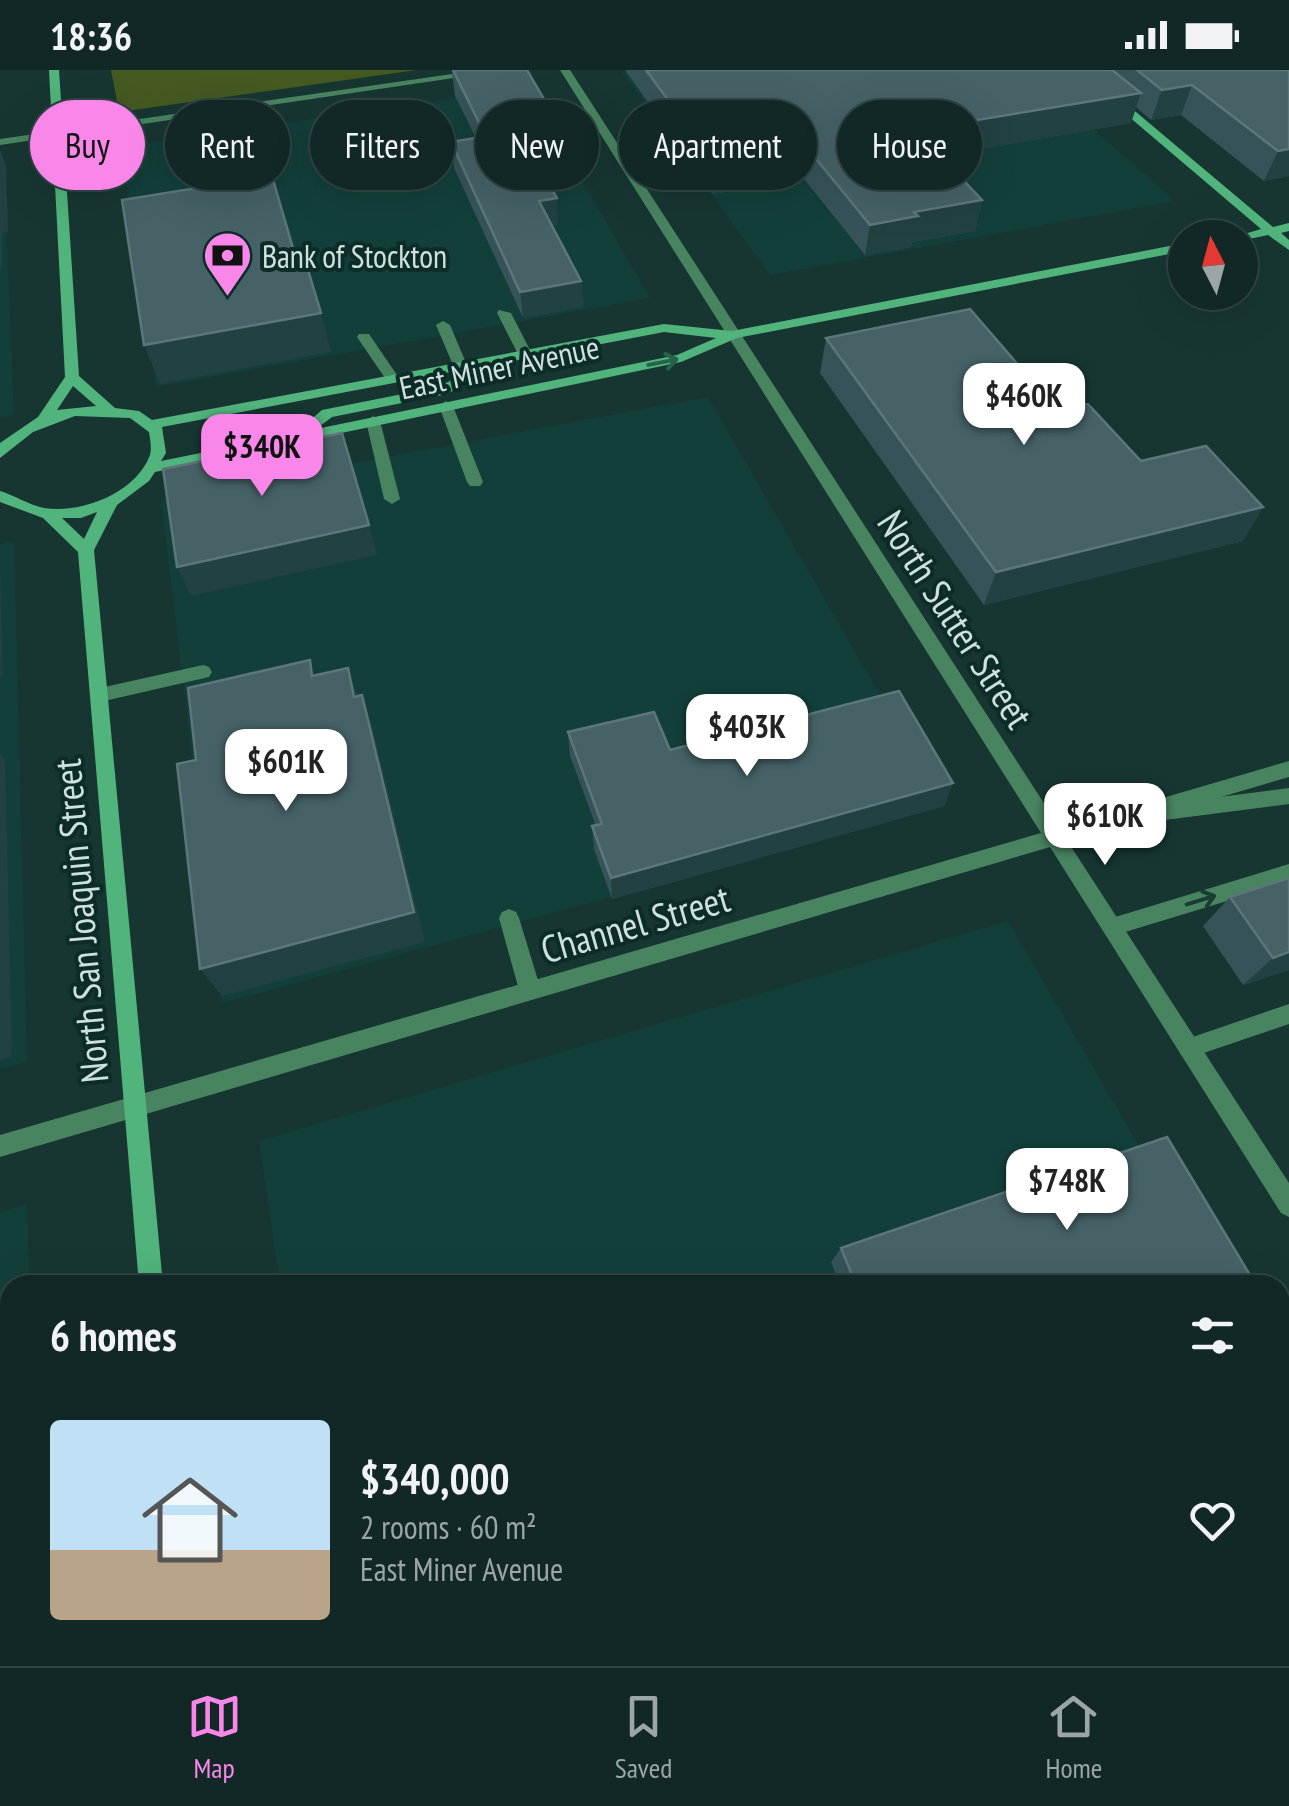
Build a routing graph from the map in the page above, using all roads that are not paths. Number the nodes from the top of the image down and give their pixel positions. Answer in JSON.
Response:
{"nodes":[{"id":1,"x":54,"y":70,"type":"edge"},
{"id":2,"x":503,"y":70,"type":"edge"},
{"id":3,"x":565,"y":70,"type":"edge"},
{"id":4,"x":1078,"y":70,"type":"edge"},
{"id":5,"x":56,"y":100,"type":"edge"},
{"id":6,"x":145,"y":122,"type":"edge"},
{"id":7,"x":30,"y":138,"type":"edge"},
{"id":8,"x":0,"y":142,"type":"edge"},
{"id":9,"x":62,"y":190,"type":"edge"},
{"id":10,"x":1289,"y":228,"type":"edge"},
{"id":11,"x":1270,"y":231,"type":"junction"},
{"id":12,"x":1258,"y":233,"type":"edge"},
{"id":13,"x":1289,"y":246,"type":"edge"},
{"id":14,"x":1168,"y":251,"type":"edge"},
{"id":15,"x":504,"y":312,"type":"dead end"},
{"id":16,"x":444,"y":325,"type":"dead end"},
{"id":17,"x":733,"y":335,"type":"junction"},
{"id":18,"x":364,"y":337,"type":"dead end"},
{"id":19,"x":524,"y":352,"type":"junction"},
{"id":20,"x":460,"y":365,"type":"junction"},
{"id":21,"x":72,"y":376,"type":"junction"},
{"id":22,"x":392,"y":378,"type":"junction"},
{"id":23,"x":380,"y":402,"type":"junction"},
{"id":24,"x":446,"y":406,"type":"junction"},
{"id":25,"x":108,"y":409,"type":"junction"},
{"id":26,"x":373,"y":421,"type":"junction"},
{"id":27,"x":42,"y":422,"type":"junction"},
{"id":28,"x":151,"y":425,"type":"junction"},
{"id":29,"x":295,"y":437,"type":"junction"},
{"id":30,"x":0,"y":454,"type":"edge"},
{"id":31,"x":156,"y":466,"type":"junction"},
{"id":32,"x":475,"y":482,"type":"dead end"},
{"id":33,"x":0,"y":496,"type":"edge"},
{"id":34,"x":392,"y":499,"type":"dead end"},
{"id":35,"x":111,"y":502,"type":"junction"},
{"id":36,"x":48,"y":514,"type":"junction"},
{"id":37,"x":86,"y":550,"type":"junction"},
{"id":38,"x":202,"y":672,"type":"dead end"},
{"id":39,"x":100,"y":696,"type":"junction"},
{"id":40,"x":1289,"y":769,"type":"edge"},
{"id":41,"x":1289,"y":796,"type":"edge"},
{"id":42,"x":1117,"y":818,"type":"junction"},
{"id":43,"x":1055,"y":837,"type":"junction"},
{"id":44,"x":1289,"y":872,"type":"edge"},
{"id":45,"x":508,"y":918,"type":"dead end"},
{"id":46,"x":1112,"y":927,"type":"junction"},
{"id":47,"x":530,"y":990,"type":"junction"},
{"id":48,"x":1289,"y":1014,"type":"edge"},
{"id":49,"x":1189,"y":1048,"type":"junction"},
{"id":50,"x":136,"y":1106,"type":"junction"},
{"id":51,"x":0,"y":1146,"type":"edge"},
{"id":52,"x":1289,"y":1205,"type":"edge"},
{"id":53,"x":150,"y":1275,"type":"edge"}],
"edges":[{"from":1,"to":5,"type":"main road"},
{"from":2,"to":6,"type":"street"},
{"from":3,"to":17,"type":"street","name":"North Sutter Street"},
{"from":4,"to":11,"type":"main road"},
{"from":7,"to":8,"type":"street"},
{"from":9,"to":21,"type":"main road"},
{"from":10,"to":11,"type":"main road"},
{"from":11,"to":12,"type":"main road"},
{"from":11,"to":13,"type":"main road"},
{"from":14,"to":17,"type":"main road","name":"East Miner Avenue"},
{"from":15,"to":19,"type":"street"},
{"from":16,"to":20,"type":"street"},
{"from":17,"to":19,"type":"main road","name":"East Miner Avenue"},
{"from":24,"to":17,"type":"main road","name":"East Miner Avenue","one_way":true},
{"from":17,"to":43,"type":"street","name":"North Sutter Street"},
{"from":18,"to":22,"type":"street"},
{"from":19,"to":20,"type":"main road","name":"East Miner Avenue"},
{"from":20,"to":22,"type":"main road","name":"East Miner Avenue"},
{"from":20,"to":23,"type":"main road"},
{"from":21,"to":25,"type":"main road"},
{"from":21,"to":27,"type":"main road"},
{"from":22,"to":23,"type":"main road"},
{"from":22,"to":28,"type":"main road","name":"East Miner Avenue"},
{"from":23,"to":29,"type":"main road"},
{"from":24,"to":26,"type":"main road","name":"East Miner Avenue"},
{"from":24,"to":32,"type":"street"},
{"from":25,"to":27,"type":"main road"},
{"from":25,"to":28,"type":"main road"},
{"from":26,"to":29,"type":"main road","name":"East Miner Avenue"},
{"from":26,"to":34,"type":"street"},
{"from":27,"to":30,"type":"main road"},
{"from":28,"to":31,"type":"main road"},
{"from":29,"to":31,"type":"main road","name":"East Miner Avenue"},
{"from":31,"to":35,"type":"main road"},
{"from":33,"to":36,"type":"main road"},
{"from":35,"to":36,"type":"main road"},
{"from":35,"to":37,"type":"main road"},
{"from":36,"to":37,"type":"main road"},
{"from":37,"to":39,"type":"main road","name":"North San Joaquin Street"},
{"from":38,"to":39,"type":"street"},
{"from":39,"to":50,"type":"main road","name":"North San Joaquin Street"},
{"from":40,"to":42,"type":"street","name":"Channel Street"},
{"from":41,"to":42,"type":"street"},
{"from":42,"to":43,"type":"street","name":"Channel Street"},
{"from":43,"to":46,"type":"street","name":"North Sutter Street"},
{"from":43,"to":47,"type":"street","name":"Channel Street"},
{"from":46,"to":44,"type":"street","one_way":true},
{"from":45,"to":47,"type":"street"},
{"from":46,"to":49,"type":"street","name":"North Sutter Street"},
{"from":47,"to":50,"type":"street","name":"Channel Street"},
{"from":48,"to":49,"type":"street"},
{"from":49,"to":52,"type":"street","name":"North Sutter Street"},
{"from":50,"to":51,"type":"street","name":"Channel Street"},
{"from":50,"to":53,"type":"main road","name":"North San Joaquin Street"}]}
